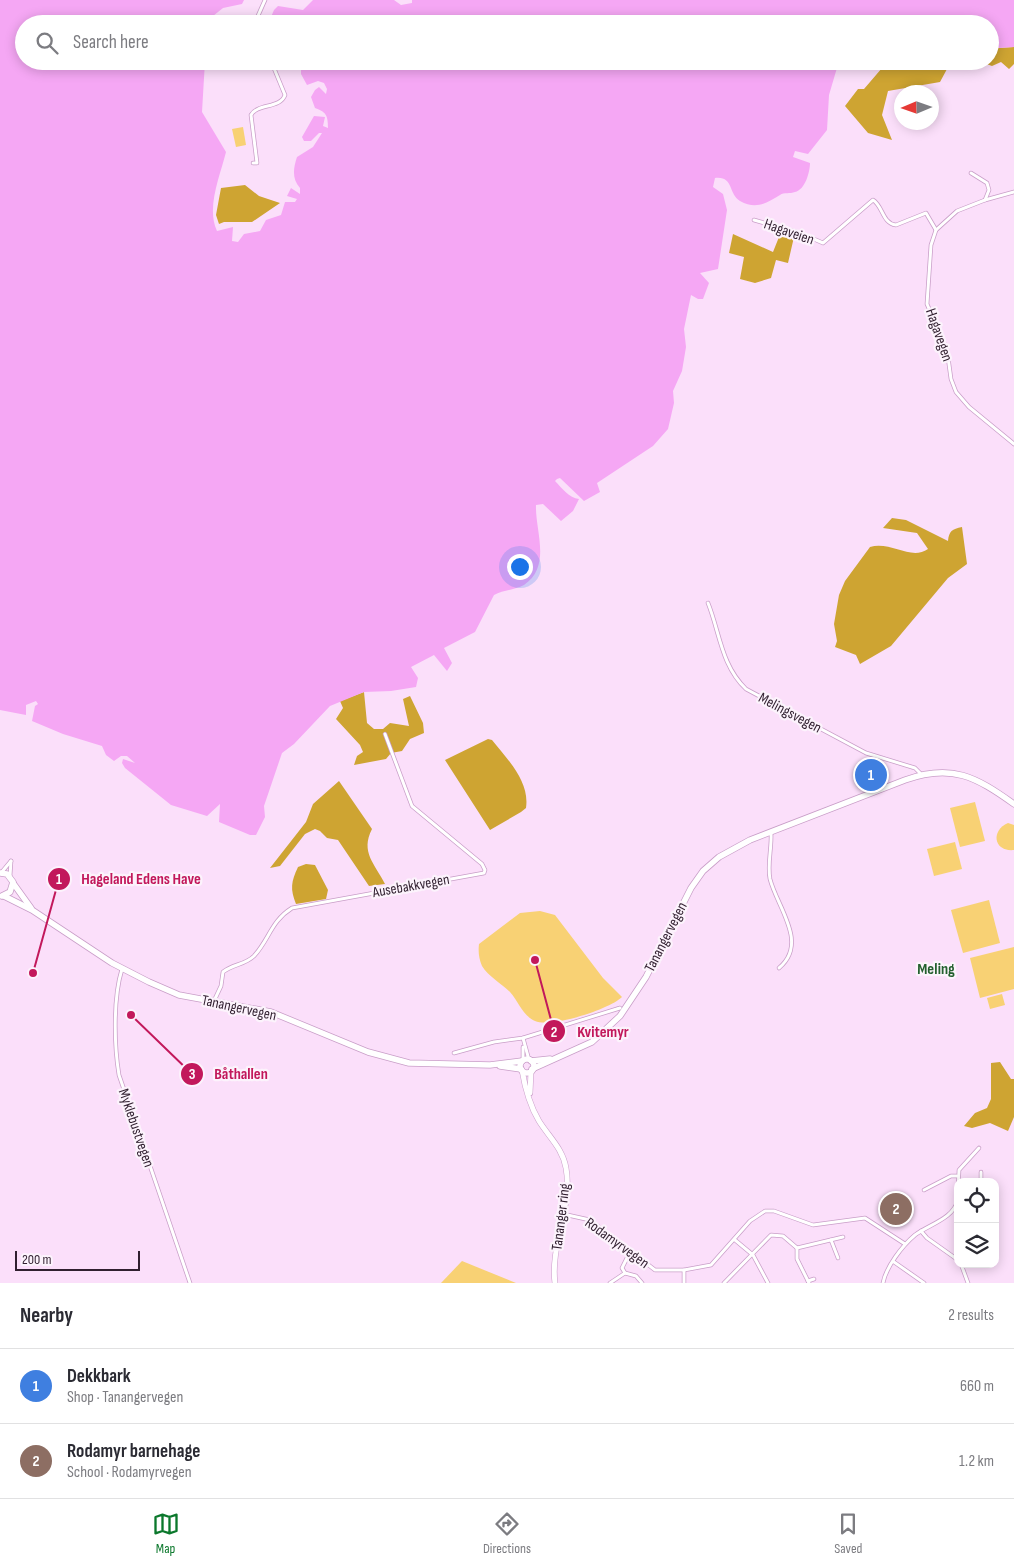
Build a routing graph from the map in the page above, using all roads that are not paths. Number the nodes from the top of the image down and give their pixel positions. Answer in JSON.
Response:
{"nodes":[{"id":1,"x":265,"y":0,"type":"edge"},
{"id":2,"x":258,"y":15,"type":"edge"},
{"id":3,"x":275,"y":70,"type":"edge"},
{"id":4,"x":253,"y":163,"type":"dead end"},
{"id":5,"x":972,"y":173,"type":"dead end"},
{"id":6,"x":1014,"y":192,"type":"edge"},
{"id":7,"x":985,"y":200,"type":"junction"},
{"id":8,"x":754,"y":220,"type":"dead end"},
{"id":9,"x":936,"y":230,"type":"junction"},
{"id":10,"x":1014,"y":444,"type":"edge"},
{"id":11,"x":708,"y":603,"type":"dead end"},
{"id":12,"x":386,"y":734,"type":"dead end"},
{"id":13,"x":922,"y":775,"type":"junction"},
{"id":14,"x":1014,"y":804,"type":"edge"},
{"id":15,"x":771,"y":832,"type":"junction"},
{"id":16,"x":1,"y":873,"type":"edge"},
{"id":17,"x":11,"y":879,"type":"junction"},
{"id":18,"x":1,"y":896,"type":"edge"},
{"id":19,"x":32,"y":910,"type":"junction"},
{"id":20,"x":122,"y":968,"type":"junction"},
{"id":21,"x":779,"y":968,"type":"dead end"},
{"id":22,"x":214,"y":1002,"type":"junction"},
{"id":23,"x":620,"y":1008,"type":"dead end"},
{"id":24,"x":523,"y":1038,"type":"junction"},
{"id":25,"x":454,"y":1052,"type":"dead end"},
{"id":26,"x":569,"y":1053,"type":"junction"},
{"id":27,"x":526,"y":1060,"type":"junction"},
{"id":28,"x":490,"y":1065,"type":"junction"},
{"id":29,"x":521,"y":1069,"type":"junction"},
{"id":30,"x":532,"y":1070,"type":"junction"},
{"id":31,"x":530,"y":1101,"type":"junction"},
{"id":32,"x":979,"y":1148,"type":"dead end"},
{"id":33,"x":981,"y":1172,"type":"dead end"},
{"id":34,"x":957,"y":1176,"type":"joint"},
{"id":35,"x":981,"y":1178,"type":"edge"},
{"id":36,"x":924,"y":1190,"type":"dead end"},
{"id":37,"x":954,"y":1209,"type":"edge"},
{"id":38,"x":562,"y":1214,"type":"junction"},
{"id":39,"x":921,"y":1231,"type":"junction"},
{"id":40,"x":843,"y":1237,"type":"dead end"},
{"id":41,"x":734,"y":1240,"type":"junction"},
{"id":42,"x":830,"y":1240,"type":"junction"},
{"id":43,"x":905,"y":1244,"type":"junction"},
{"id":44,"x":797,"y":1248,"type":"junction"},
{"id":45,"x":630,"y":1252,"type":"junction"},
{"id":46,"x":753,"y":1255,"type":"junction"},
{"id":47,"x":954,"y":1257,"type":"edge"},
{"id":48,"x":838,"y":1258,"type":"dead end"},
{"id":49,"x":894,"y":1262,"type":"junction"},
{"id":50,"x":962,"y":1268,"type":"edge"},
{"id":51,"x":684,"y":1270,"type":"junction"},
{"id":52,"x":625,"y":1273,"type":"junction"},
{"id":53,"x":814,"y":1279,"type":"dead end"},
{"id":54,"x":809,"y":1282,"type":"edge"},
{"id":55,"x":190,"y":1283,"type":"edge"},
{"id":56,"x":555,"y":1283,"type":"edge"},
{"id":57,"x":610,"y":1283,"type":"edge"},
{"id":58,"x":642,"y":1283,"type":"edge"},
{"id":59,"x":684,"y":1283,"type":"edge"},
{"id":60,"x":724,"y":1283,"type":"edge"},
{"id":61,"x":768,"y":1283,"type":"edge"},
{"id":62,"x":882,"y":1283,"type":"edge"},
{"id":63,"x":924,"y":1283,"type":"edge"},
{"id":64,"x":968,"y":1283,"type":"edge"}],
"edges":[{"from":1,"to":2,"type":"street"},
{"from":3,"to":4,"type":"street"},
{"from":5,"to":7,"type":"street"},
{"from":6,"to":7,"type":"street"},
{"from":7,"to":9,"type":"street"},
{"from":8,"to":9,"type":"street","name":"Hagaveien"},
{"from":9,"to":10,"type":"street","name":"Hagavegen"},
{"from":11,"to":13,"type":"street","name":"Melingsvegen"},
{"from":12,"to":22,"type":"street","name":"Ausebakkvegen"},
{"from":13,"to":14,"type":"main road","name":"Tanangervegen"},
{"from":13,"to":15,"type":"main road","name":"Tanangervegen"},
{"from":15,"to":21,"type":"street"},
{"from":15,"to":26,"type":"main road","name":"Tanangervegen"},
{"from":16,"to":17,"type":"main road"},
{"from":16,"to":17,"type":"street","name":"Tanangervegen"},
{"from":17,"to":18,"type":"main road"},
{"from":17,"to":19,"type":"main road","name":"Tanangervegen"},
{"from":18,"to":19,"type":"main road","name":"Tanangervegen"},
{"from":19,"to":20,"type":"main road","name":"Tanangervegen"},
{"from":20,"to":22,"type":"main road","name":"Tanangervegen"},
{"from":20,"to":55,"type":"street","name":"Myklebustvegen"},
{"from":22,"to":28,"type":"main road","name":"Tanangervegen"},
{"from":23,"to":24,"type":"street"},
{"from":24,"to":25,"type":"street"},
{"from":24,"to":27,"type":"street"},
{"from":26,"to":27,"type":"main road","name":"Tanangervegen"},
{"from":26,"to":30,"type":"main road","name":"Tanangervegen"},
{"from":27,"to":28,"type":"main road","name":"Tanangervegen"},
{"from":27,"to":29,"type":"main road"},
{"from":27,"to":30,"type":"main road"},
{"from":28,"to":29,"type":"main road","name":"Tanangervegen"},
{"from":29,"to":30,"type":"main road","name":"Tanangervegen"},
{"from":29,"to":31,"type":"main road","name":"Tananger ring"},
{"from":30,"to":31,"type":"main road","name":"Tananger ring"},
{"from":31,"to":38,"type":"main road","name":"Tananger ring"},
{"from":32,"to":34,"type":"street"},
{"from":33,"to":35,"type":"street"},
{"from":34,"to":36,"type":"street"},
{"from":37,"to":39,"type":"street"},
{"from":38,"to":45,"type":"street","name":"Rodamyrvegen"},
{"from":38,"to":56,"type":"main road","name":"Tananger ring"},
{"from":39,"to":43,"type":"street"},
{"from":39,"to":47,"type":"street"},
{"from":40,"to":42,"type":"street"},
{"from":41,"to":43,"type":"street","name":"Rodamyrvegen"},
{"from":41,"to":46,"type":"street"},
{"from":41,"to":51,"type":"street","name":"Rodamyrvegen"},
{"from":42,"to":44,"type":"street"},
{"from":42,"to":48,"type":"street"},
{"from":43,"to":49,"type":"street"},
{"from":44,"to":46,"type":"street"},
{"from":44,"to":54,"type":"street"},
{"from":45,"to":51,"type":"street","name":"Rodamyrvegen"},
{"from":45,"to":52,"type":"street"},
{"from":46,"to":60,"type":"street"},
{"from":46,"to":61,"type":"street"},
{"from":49,"to":62,"type":"street"},
{"from":49,"to":63,"type":"street"},
{"from":50,"to":64,"type":"street"},
{"from":51,"to":59,"type":"street"},
{"from":52,"to":57,"type":"street"},
{"from":52,"to":58,"type":"street"},
{"from":53,"to":54,"type":"street"}]}
